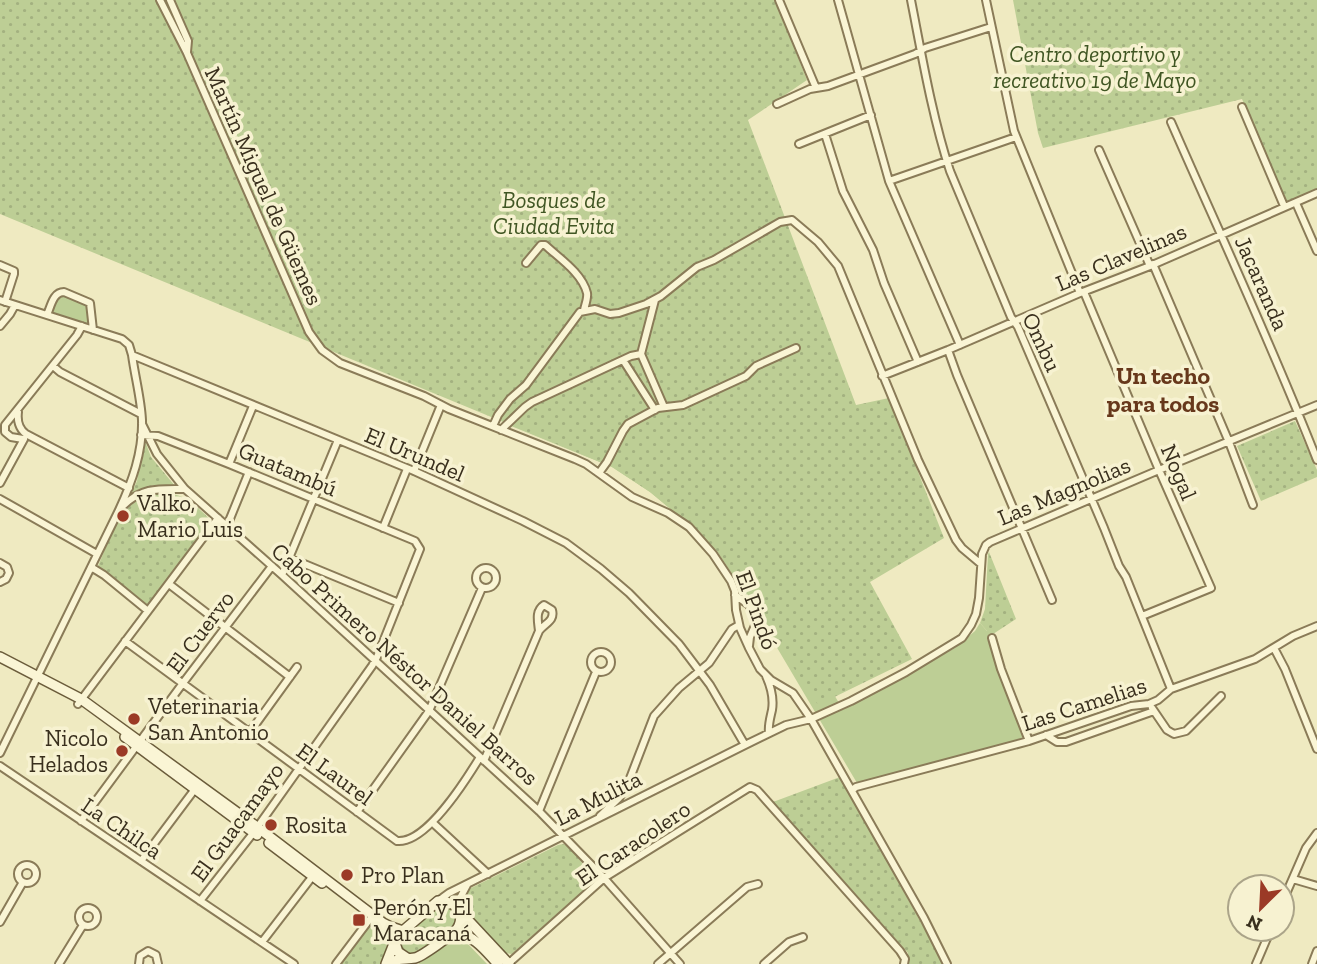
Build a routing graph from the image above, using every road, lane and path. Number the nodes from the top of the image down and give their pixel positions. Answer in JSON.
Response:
{"nodes":[{"id":1,"x":160,"y":0,"type":"edge"},
{"id":2,"x":170,"y":0,"type":"edge"},
{"id":3,"x":779,"y":0,"type":"edge"},
{"id":4,"x":838,"y":0,"type":"edge"},
{"id":5,"x":911,"y":0,"type":"edge"},
{"id":6,"x":986,"y":0,"type":"edge"},
{"id":7,"x":991,"y":27,"type":"junction"},
{"id":8,"x":920,"y":50,"type":"junction"},
{"id":9,"x":187,"y":54,"type":"junction"},
{"id":10,"x":859,"y":73,"type":"junction"},
{"id":11,"x":816,"y":88,"type":"junction"},
{"id":12,"x":777,"y":104,"type":"dead end"},
{"id":13,"x":1242,"y":107,"type":"dead end"},
{"id":14,"x":871,"y":115,"type":"junction"},
{"id":15,"x":1171,"y":122,"type":"dead end"},
{"id":16,"x":825,"y":134,"type":"junction"},
{"id":17,"x":1016,"y":137,"type":"junction"},
{"id":18,"x":799,"y":144,"type":"dead end"},
{"id":19,"x":1099,"y":150,"type":"dead end"},
{"id":20,"x":946,"y":161,"type":"junction"},
{"id":21,"x":889,"y":181,"type":"junction"},
{"id":22,"x":1317,"y":193,"type":"edge"},
{"id":23,"x":1296,"y":202,"type":"junction"},
{"id":24,"x":1284,"y":206,"type":"junction"},
{"id":25,"x":1221,"y":234,"type":"junction"},
{"id":26,"x":1317,"y":251,"type":"edge"},
{"id":27,"x":526,"y":263,"type":"dead end"},
{"id":28,"x":0,"y":265,"type":"edge"},
{"id":29,"x":1152,"y":265,"type":"junction"},
{"id":30,"x":1082,"y":293,"type":"junction"},
{"id":31,"x":655,"y":300,"type":"junction"},
{"id":32,"x":3,"y":301,"type":"edge"},
{"id":33,"x":15,"y":305,"type":"junction"},
{"id":34,"x":584,"y":310,"type":"junction"},
{"id":35,"x":47,"y":315,"type":"junction"},
{"id":36,"x":1014,"y":321,"type":"junction"},
{"id":37,"x":0,"y":326,"type":"edge"},
{"id":38,"x":82,"y":326,"type":"junction"},
{"id":39,"x":93,"y":330,"type":"junction"},
{"id":40,"x":309,"y":332,"type":"joint"},
{"id":41,"x":960,"y":345,"type":"junction"},
{"id":42,"x":796,"y":348,"type":"dead end"},
{"id":43,"x":948,"y":351,"type":"junction"},
{"id":44,"x":641,"y":354,"type":"junction"},
{"id":45,"x":132,"y":355,"type":"junction"},
{"id":46,"x":623,"y":360,"type":"junction"},
{"id":47,"x":918,"y":362,"type":"junction"},
{"id":48,"x":53,"y":366,"type":"junction"},
{"id":49,"x":883,"y":376,"type":"junction"},
{"id":50,"x":441,"y":405,"type":"junction"},
{"id":51,"x":1317,"y":405,"type":"edge"},
{"id":52,"x":253,"y":406,"type":"junction"},
{"id":53,"x":664,"y":407,"type":"junction"},
{"id":54,"x":18,"y":409,"type":"junction"},
{"id":55,"x":655,"y":410,"type":"junction"},
{"id":56,"x":1298,"y":413,"type":"junction"},
{"id":57,"x":141,"y":414,"type":"junction"},
{"id":58,"x":493,"y":426,"type":"junction"},
{"id":59,"x":501,"y":430,"type":"junction"},
{"id":60,"x":144,"y":435,"type":"junction"},
{"id":61,"x":25,"y":437,"type":"junction"},
{"id":62,"x":338,"y":440,"type":"junction"},
{"id":63,"x":1229,"y":442,"type":"junction"},
{"id":64,"x":1317,"y":460,"type":"edge"},
{"id":65,"x":229,"y":464,"type":"junction"},
{"id":66,"x":410,"y":470,"type":"junction"},
{"id":67,"x":1158,"y":470,"type":"junction"},
{"id":68,"x":249,"y":472,"type":"junction"},
{"id":69,"x":599,"y":473,"type":"junction"},
{"id":70,"x":0,"y":483,"type":"edge"},
{"id":71,"x":129,"y":488,"type":"junction"},
{"id":72,"x":185,"y":489,"type":"junction"},
{"id":73,"x":0,"y":499,"type":"edge"},
{"id":74,"x":314,"y":499,"type":"junction"},
{"id":75,"x":1092,"y":499,"type":"junction"},
{"id":76,"x":1253,"y":505,"type":"dead end"},
{"id":77,"x":119,"y":510,"type":"junction"},
{"id":78,"x":218,"y":518,"type":"junction"},
{"id":79,"x":227,"y":526,"type":"junction"},
{"id":80,"x":383,"y":528,"type":"junction"},
{"id":81,"x":1021,"y":528,"type":"junction"},
{"id":82,"x":418,"y":544,"type":"joint"},
{"id":83,"x":97,"y":554,"type":"junction"},
{"id":84,"x":289,"y":558,"type":"junction"},
{"id":85,"x":0,"y":563,"type":"edge"},
{"id":86,"x":981,"y":564,"type":"junction"},
{"id":87,"x":272,"y":566,"type":"junction"},
{"id":88,"x":91,"y":567,"type":"junction"},
{"id":89,"x":282,"y":575,"type":"junction"},
{"id":90,"x":0,"y":582,"type":"edge"},
{"id":91,"x":169,"y":584,"type":"junction"},
{"id":92,"x":482,"y":588,"type":"dead end"},
{"id":93,"x":735,"y":595,"type":"junction"},
{"id":94,"x":1052,"y":600,"type":"dead end"},
{"id":95,"x":399,"y":603,"type":"junction"},
{"id":96,"x":148,"y":611,"type":"junction"},
{"id":97,"x":1142,"y":616,"type":"junction"},
{"id":98,"x":739,"y":625,"type":"junction"},
{"id":99,"x":1317,"y":626,"type":"edge"},
{"id":100,"x":225,"y":627,"type":"junction"},
{"id":101,"x":539,"y":631,"type":"dead end"},
{"id":102,"x":992,"y":638,"type":"dead end"},
{"id":103,"x":125,"y":641,"type":"junction"},
{"id":104,"x":749,"y":648,"type":"junction"},
{"id":105,"x":1274,"y":648,"type":"junction"},
{"id":106,"x":0,"y":657,"type":"edge"},
{"id":107,"x":375,"y":661,"type":"junction"},
{"id":108,"x":297,"y":667,"type":"dead end"},
{"id":109,"x":699,"y":669,"type":"junction"},
{"id":110,"x":596,"y":672,"type":"dead end"},
{"id":111,"x":765,"y":674,"type":"junction"},
{"id":112,"x":37,"y":677,"type":"junction"},
{"id":113,"x":290,"y":677,"type":"junction"},
{"id":114,"x":183,"y":683,"type":"junction"},
{"id":115,"x":1171,"y":688,"type":"junction"},
{"id":116,"x":1221,"y":696,"type":"dead end"},
{"id":117,"x":80,"y":701,"type":"junction"},
{"id":118,"x":1152,"y":707,"type":"junction"},
{"id":119,"x":429,"y":711,"type":"junction"},
{"id":120,"x":811,"y":719,"type":"junction"},
{"id":121,"x":250,"y":732,"type":"junction"},
{"id":122,"x":769,"y":733,"type":"junction"},
{"id":123,"x":1046,"y":735,"type":"junction"},
{"id":124,"x":1028,"y":741,"type":"junction"},
{"id":125,"x":139,"y":744,"type":"junction"},
{"id":126,"x":745,"y":745,"type":"junction"},
{"id":127,"x":1317,"y":749,"type":"edge"},
{"id":128,"x":0,"y":754,"type":"edge"},
{"id":129,"x":482,"y":759,"type":"junction"},
{"id":130,"x":0,"y":766,"type":"edge"},
{"id":131,"x":298,"y":768,"type":"junction"},
{"id":132,"x":195,"y":789,"type":"junction"},
{"id":133,"x":852,"y":790,"type":"junction"},
{"id":134,"x":539,"y":811,"type":"junction"},
{"id":135,"x":357,"y":812,"type":"junction"},
{"id":136,"x":81,"y":821,"type":"junction"},
{"id":137,"x":593,"y":822,"type":"junction"},
{"id":138,"x":433,"y":823,"type":"junction"},
{"id":139,"x":255,"y":830,"type":"junction"},
{"id":140,"x":1317,"y":833,"type":"edge"},
{"id":141,"x":565,"y":836,"type":"junction"},
{"id":142,"x":141,"y":862,"type":"junction"},
{"id":143,"x":1296,"y":873,"type":"edge"},
{"id":144,"x":488,"y":874,"type":"junction"},
{"id":145,"x":312,"y":877,"type":"junction"},
{"id":146,"x":604,"y":878,"type":"junction"},
{"id":147,"x":1296,"y":880,"type":"edge"},
{"id":148,"x":23,"y":882,"type":"dead end"},
{"id":149,"x":468,"y":884,"type":"junction"},
{"id":150,"x":758,"y":884,"type":"dead end"},
{"id":151,"x":1317,"y":886,"type":"edge"},
{"id":152,"x":200,"y":901,"type":"junction"},
{"id":153,"x":438,"y":901,"type":"junction"},
{"id":154,"x":460,"y":911,"type":"junction"},
{"id":155,"x":370,"y":919,"type":"junction"},
{"id":156,"x":0,"y":922,"type":"edge"},
{"id":157,"x":83,"y":925,"type":"dead end"},
{"id":158,"x":403,"y":931,"type":"junction"},
{"id":159,"x":455,"y":932,"type":"junction"},
{"id":160,"x":803,"y":937,"type":"dead end"},
{"id":161,"x":262,"y":942,"type":"junction"},
{"id":162,"x":395,"y":943,"type":"junction"},
{"id":163,"x":1265,"y":943,"type":"edge"},
{"id":164,"x":1317,"y":951,"type":"edge"},
{"id":165,"x":670,"y":953,"type":"junction"},
{"id":166,"x":407,"y":958,"type":"junction"},
{"id":167,"x":59,"y":964,"type":"edge"},
{"id":168,"x":139,"y":964,"type":"edge"},
{"id":169,"x":158,"y":964,"type":"edge"},
{"id":170,"x":294,"y":964,"type":"edge"},
{"id":171,"x":336,"y":964,"type":"edge"},
{"id":172,"x":387,"y":964,"type":"edge"},
{"id":173,"x":498,"y":964,"type":"edge"},
{"id":174,"x":508,"y":964,"type":"edge"},
{"id":175,"x":658,"y":964,"type":"edge"},
{"id":176,"x":680,"y":964,"type":"edge"},
{"id":177,"x":764,"y":964,"type":"edge"},
{"id":178,"x":904,"y":964,"type":"edge"},
{"id":179,"x":947,"y":964,"type":"edge"},
{"id":180,"x":1256,"y":964,"type":"edge"},
{"id":181,"x":1312,"y":964,"type":"edge"}],
"edges":[{"from":1,"to":9,"type":"street","name":"Martín Miguel de Güemes"},
{"from":2,"to":9,"type":"street","name":"Martín Miguel de Güemes"},
{"from":3,"to":11,"type":"street"},
{"from":4,"to":10,"type":"street"},
{"from":5,"to":8,"type":"street","name":"Ombu"},
{"from":6,"to":7,"type":"street","name":"Nogal"},
{"from":7,"to":8,"type":"street"},
{"from":7,"to":17,"type":"street","name":"Nogal"},
{"from":8,"to":10,"type":"street"},
{"from":8,"to":20,"type":"street","name":"Ombu"},
{"from":9,"to":40,"type":"street","name":"Martín Miguel de Güemes"},
{"from":10,"to":11,"type":"street"},
{"from":10,"to":14,"type":"street"},
{"from":11,"to":12,"type":"street"},
{"from":13,"to":24,"type":"street"},
{"from":14,"to":16,"type":"street"},
{"from":14,"to":21,"type":"street"},
{"from":15,"to":25,"type":"street","name":"Jacaranda"},
{"from":16,"to":18,"type":"street"},
{"from":16,"to":47,"type":"street"},
{"from":17,"to":20,"type":"street"},
{"from":17,"to":30,"type":"street","name":"Nogal"},
{"from":19,"to":29,"type":"street"},
{"from":20,"to":21,"type":"street"},
{"from":20,"to":36,"type":"street","name":"Ombu"},
{"from":21,"to":41,"type":"street"},
{"from":22,"to":23,"type":"street","name":"Las Clavelinas"},
{"from":23,"to":24,"type":"street","name":"Las Clavelinas"},
{"from":23,"to":26,"type":"street"},
{"from":24,"to":25,"type":"street","name":"Las Clavelinas"},
{"from":25,"to":29,"type":"street","name":"Las Clavelinas"},
{"from":25,"to":56,"type":"street","name":"Jacaranda"},
{"from":27,"to":34,"type":"street"},
{"from":28,"to":32,"type":"street"},
{"from":29,"to":30,"type":"street","name":"Las Clavelinas"},
{"from":29,"to":63,"type":"street"},
{"from":30,"to":36,"type":"street","name":"Las Clavelinas"},
{"from":30,"to":67,"type":"street","name":"Nogal"},
{"from":31,"to":34,"type":"street"},
{"from":31,"to":44,"type":"street"},
{"from":31,"to":49,"type":"street"},
{"from":32,"to":33,"type":"street","name":"El Urundel"},
{"from":33,"to":35,"type":"street","name":"El Urundel"},
{"from":33,"to":37,"type":"street"},
{"from":34,"to":58,"type":"street"},
{"from":35,"to":38,"type":"street","name":"El Urundel"},
{"from":35,"to":39,"type":"street"},
{"from":36,"to":41,"type":"street","name":"Las Clavelinas"},
{"from":36,"to":75,"type":"street","name":"Ombu"},
{"from":38,"to":39,"type":"street","name":"El Urundel"},
{"from":38,"to":48,"type":"street"},
{"from":39,"to":45,"type":"street","name":"El Urundel"},
{"from":40,"to":50,"type":"street","name":"El Pindó"},
{"from":41,"to":43,"type":"street","name":"Las Clavelinas"},
{"from":42,"to":53,"type":"street"},
{"from":43,"to":47,"type":"street","name":"Las Clavelinas"},
{"from":43,"to":81,"type":"street"},
{"from":44,"to":46,"type":"street"},
{"from":44,"to":53,"type":"street"},
{"from":45,"to":52,"type":"street","name":"El Urundel"},
{"from":45,"to":57,"type":"street"},
{"from":46,"to":55,"type":"street"},
{"from":46,"to":59,"type":"street"},
{"from":47,"to":49,"type":"street","name":"Las Clavelinas"},
{"from":48,"to":54,"type":"street"},
{"from":48,"to":57,"type":"street"},
{"from":49,"to":86,"type":"street"},
{"from":50,"to":58,"type":"street","name":"El Pindó"},
{"from":50,"to":66,"type":"street"},
{"from":51,"to":56,"type":"street","name":"Las Magnolias"},
{"from":52,"to":62,"type":"street","name":"El Urundel"},
{"from":52,"to":65,"type":"street"},
{"from":53,"to":55,"type":"street"},
{"from":54,"to":61,"type":"street"},
{"from":54,"to":61,"type":"street"},
{"from":55,"to":69,"type":"street"},
{"from":56,"to":63,"type":"street","name":"Las Magnolias"},
{"from":56,"to":64,"type":"street","name":"Jacaranda"},
{"from":57,"to":60,"type":"street"},
{"from":58,"to":59,"type":"street","name":"El Pindó"},
{"from":59,"to":69,"type":"street","name":"El Pindó"},
{"from":60,"to":65,"type":"street","name":"Guatambú"},
{"from":60,"to":71,"type":"street"},
{"from":60,"to":72,"type":"street","name":"Cabo Primero Néstor Daniel Barros"},
{"from":61,"to":70,"type":"street"},
{"from":61,"to":71,"type":"street"},
{"from":62,"to":66,"type":"street","name":"El Urundel"},
{"from":62,"to":74,"type":"street"},
{"from":63,"to":67,"type":"street","name":"Las Magnolias"},
{"from":63,"to":76,"type":"street"},
{"from":65,"to":68,"type":"street","name":"Guatambú"},
{"from":66,"to":80,"type":"street"},
{"from":66,"to":109,"type":"street","name":"El Urundel"},
{"from":67,"to":75,"type":"street","name":"Las Magnolias"},
{"from":67,"to":97,"type":"street","name":"Nogal"},
{"from":68,"to":74,"type":"street","name":"Guatambú"},
{"from":68,"to":79,"type":"street"},
{"from":69,"to":93,"type":"street","name":"El Pindó"},
{"from":71,"to":77,"type":"street"},
{"from":72,"to":77,"type":"street"},
{"from":72,"to":78,"type":"street","name":"Cabo Primero Néstor Daniel Barros"},
{"from":73,"to":83,"type":"street"},
{"from":74,"to":80,"type":"street","name":"Guatambú"},
{"from":74,"to":84,"type":"street"},
{"from":75,"to":81,"type":"street","name":"Las Magnolias"},
{"from":75,"to":97,"type":"street","name":"Ombu"},
{"from":77,"to":83,"type":"street"},
{"from":78,"to":79,"type":"street","name":"Cabo Primero Néstor Daniel Barros"},
{"from":78,"to":91,"type":"street"},
{"from":79,"to":87,"type":"street","name":"Cabo Primero Néstor Daniel Barros"},
{"from":80,"to":82,"type":"street","name":"Guatambú"},
{"from":81,"to":86,"type":"street","name":"Las Magnolias"},
{"from":81,"to":94,"type":"street"},
{"from":82,"to":95,"type":"street","name":"El Guacamayo"},
{"from":83,"to":88,"type":"street"},
{"from":84,"to":89,"type":"street"},
{"from":84,"to":95,"type":"street"},
{"from":85,"to":90,"type":"street"},
{"from":86,"to":120,"type":"street"},
{"from":87,"to":89,"type":"street","name":"Cabo Primero Néstor Daniel Barros"},
{"from":87,"to":100,"type":"street","name":"El Cuervo"},
{"from":88,"to":96,"type":"street"},
{"from":88,"to":112,"type":"street"},
{"from":89,"to":107,"type":"street","name":"Cabo Primero Néstor Daniel Barros"},
{"from":91,"to":96,"type":"street"},
{"from":91,"to":100,"type":"street"},
{"from":92,"to":119,"type":"street"},
{"from":93,"to":98,"type":"street","name":"El Pindó"},
{"from":93,"to":104,"type":"street"},
{"from":95,"to":107,"type":"street","name":"El Guacamayo"},
{"from":96,"to":103,"type":"street"},
{"from":97,"to":115,"type":"street","name":"Ombu"},
{"from":98,"to":104,"type":"street","name":"El Pindó"},
{"from":98,"to":109,"type":"street"},
{"from":99,"to":105,"type":"street","name":"Las Camelias"},
{"from":100,"to":113,"type":"street"},
{"from":100,"to":114,"type":"street","name":"El Cuervo"},
{"from":101,"to":129,"type":"street"},
{"from":102,"to":124,"type":"street"},
{"from":103,"to":114,"type":"street","name":"El Laurel"},
{"from":103,"to":117,"type":"street"},
{"from":104,"to":111,"type":"street","name":"El Pindó"},
{"from":105,"to":115,"type":"street","name":"Las Camelias"},
{"from":105,"to":127,"type":"street"},
{"from":106,"to":112,"type":"main road"},
{"from":107,"to":119,"type":"street","name":"Cabo Primero Néstor Daniel Barros"},
{"from":107,"to":131,"type":"street","name":"El Guacamayo"},
{"from":108,"to":113,"type":"street"},
{"from":109,"to":126,"type":"street","name":"El Urundel"},
{"from":109,"to":137,"type":"street"},
{"from":110,"to":134,"type":"street"},
{"from":111,"to":120,"type":"street","name":"El Pindó"},
{"from":111,"to":122,"type":"street"},
{"from":112,"to":117,"type":"main road"},
{"from":112,"to":128,"type":"street"},
{"from":113,"to":121,"type":"street"},
{"from":114,"to":121,"type":"street","name":"El Laurel"},
{"from":114,"to":125,"type":"street","name":"El Cuervo"},
{"from":115,"to":118,"type":"street","name":"Las Camelias"},
{"from":116,"to":118,"type":"street"},
{"from":117,"to":125,"type":"main road"},
{"from":118,"to":123,"type":"street","name":"Las Camelias"},
{"from":118,"to":123,"type":"street"},
{"from":119,"to":129,"type":"street","name":"Cabo Primero Néstor Daniel Barros"},
{"from":119,"to":135,"type":"street"},
{"from":120,"to":122,"type":"street"},
{"from":120,"to":133,"type":"street","name":"El Pindó"},
{"from":121,"to":131,"type":"street","name":"El Laurel"},
{"from":122,"to":126,"type":"street"},
{"from":123,"to":124,"type":"street","name":"Las Camelias"},
{"from":124,"to":133,"type":"street","name":"Las Camelias"},
{"from":125,"to":132,"type":"main road"},
{"from":125,"to":136,"type":"street","name":"El Cuervo"},
{"from":125,"to":139,"type":"main road"},
{"from":126,"to":137,"type":"street","name":"La Mulita"},
{"from":129,"to":134,"type":"street","name":"Cabo Primero Néstor Daniel Barros"},
{"from":129,"to":138,"type":"street"},
{"from":130,"to":136,"type":"street","name":"La Chilca"},
{"from":131,"to":135,"type":"street","name":"El Laurel"},
{"from":131,"to":139,"type":"street","name":"El Guacamayo"},
{"from":132,"to":139,"type":"main road"},
{"from":132,"to":142,"type":"street"},
{"from":133,"to":179,"type":"street","name":"El Pindó"},
{"from":134,"to":141,"type":"street","name":"Cabo Primero Néstor Daniel Barros"},
{"from":135,"to":138,"type":"street","name":"El Laurel"},
{"from":136,"to":142,"type":"street","name":"La Chilca"},
{"from":137,"to":141,"type":"street","name":"La Mulita"},
{"from":138,"to":144,"type":"street"},
{"from":139,"to":145,"type":"main road"},
{"from":139,"to":152,"type":"street","name":"El Guacamayo"},
{"from":139,"to":158,"type":"main road"},
{"from":140,"to":143,"type":"street"},
{"from":141,"to":144,"type":"street","name":"La Mulita"},
{"from":141,"to":146,"type":"street","name":"Cabo Primero Néstor Daniel Barros"},
{"from":142,"to":152,"type":"street","name":"La Chilca"},
{"from":144,"to":149,"type":"street","name":"La Mulita"},
{"from":145,"to":155,"type":"main road"},
{"from":145,"to":161,"type":"street"},
{"from":146,"to":165,"type":"street","name":"Cabo Primero Néstor Daniel Barros"},
{"from":146,"to":174,"type":"street","name":"El Caracolero"},
{"from":146,"to":178,"type":"street","name":"El Caracolero"},
{"from":147,"to":151,"type":"street"},
{"from":148,"to":156,"type":"street"},
{"from":149,"to":153,"type":"street","name":"La Mulita"},
{"from":149,"to":154,"type":"street"},
{"from":150,"to":165,"type":"street"},
{"from":152,"to":161,"type":"street","name":"La Chilca"},
{"from":153,"to":154,"type":"main road"},
{"from":153,"to":158,"type":"main road"},
{"from":154,"to":159,"type":"main road"},
{"from":154,"to":174,"type":"main road"},
{"from":155,"to":162,"type":"main road"},
{"from":155,"to":171,"type":"street"},
{"from":157,"to":167,"type":"street"},
{"from":158,"to":162,"type":"main road"},
{"from":159,"to":166,"type":"main road"},
{"from":159,"to":173,"type":"main road"},
{"from":160,"to":177,"type":"street"},
{"from":161,"to":170,"type":"street","name":"La Chilca"},
{"from":162,"to":166,"type":"main road"},
{"from":162,"to":172,"type":"main road"},
{"from":163,"to":180,"type":"street"},
{"from":164,"to":181,"type":"street"},
{"from":165,"to":175,"type":"street"},
{"from":165,"to":176,"type":"street","name":"Cabo Primero Néstor Daniel Barros"},
{"from":166,"to":172,"type":"main road"},
{"from":168,"to":169,"type":"street"}]}
